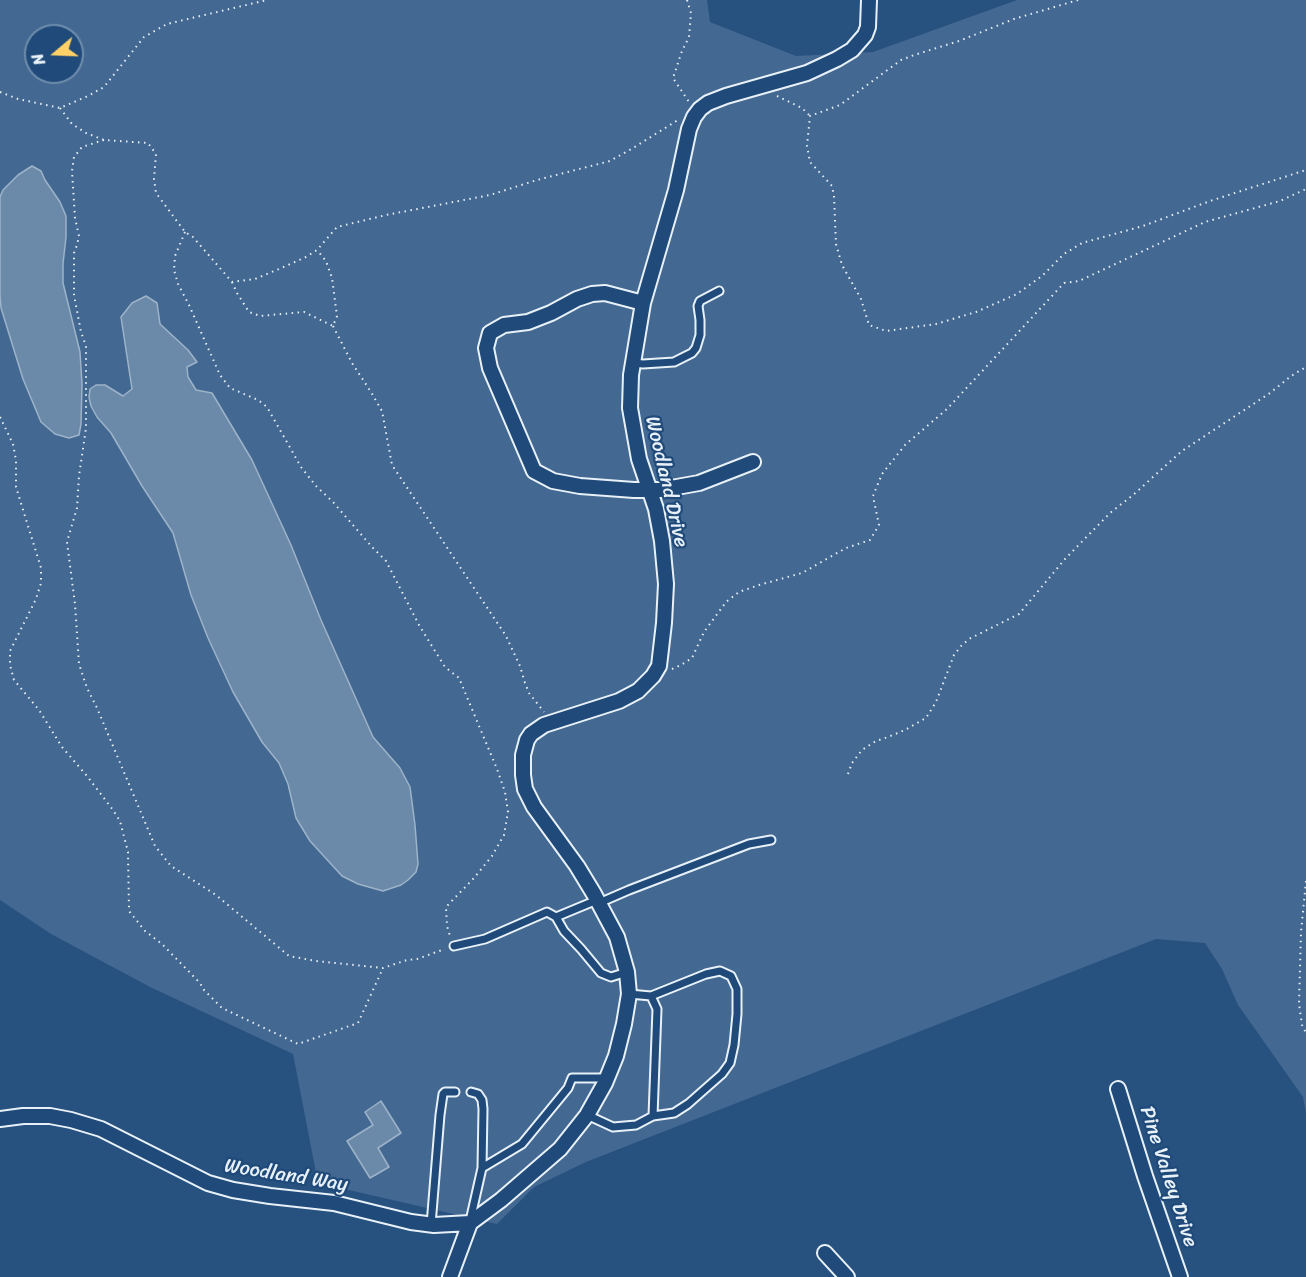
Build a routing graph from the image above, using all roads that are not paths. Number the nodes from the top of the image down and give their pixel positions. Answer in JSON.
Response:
{"nodes":[{"id":1,"x":869,"y":0,"type":"edge"},
{"id":2,"x":718,"y":291,"type":"dead end"},
{"id":3,"x":643,"y":303,"type":"junction"},
{"id":4,"x":633,"y":363,"type":"junction"},
{"id":5,"x":753,"y":462,"type":"dead end"},
{"id":6,"x":650,"y":490,"type":"junction"},
{"id":7,"x":771,"y":840,"type":"dead end"},
{"id":8,"x":598,"y":902,"type":"junction"},
{"id":9,"x":556,"y":917,"type":"junction"},
{"id":10,"x":454,"y":946,"type":"road end"},
{"id":11,"x":627,"y":972,"type":"junction"},
{"id":12,"x":629,"y":994,"type":"junction"},
{"id":13,"x":651,"y":996,"type":"junction"},
{"id":14,"x":607,"y":1078,"type":"junction"},
{"id":15,"x":1118,"y":1089,"type":"dead end"},
{"id":16,"x":455,"y":1092,"type":"dead end"},
{"id":17,"x":471,"y":1092,"type":"dead end"},
{"id":18,"x":587,"y":1115,"type":"junction"},
{"id":19,"x":653,"y":1116,"type":"junction"},
{"id":20,"x":0,"y":1119,"type":"edge"},
{"id":21,"x":482,"y":1168,"type":"junction"},
{"id":22,"x":470,"y":1223,"type":"junction"},
{"id":23,"x":431,"y":1225,"type":"junction"},
{"id":24,"x":825,"y":1253,"type":"dead end"},
{"id":25,"x":450,"y":1277,"type":"edge"},
{"id":26,"x":847,"y":1277,"type":"edge"},
{"id":27,"x":1179,"y":1277,"type":"edge"}],
"edges":[{"from":1,"to":3,"type":"street","name":"Woodland Drive"},
{"from":2,"to":4,"type":"lane"},
{"from":3,"to":4,"type":"street","name":"Woodland Drive"},
{"from":3,"to":6,"type":"street"},
{"from":4,"to":6,"type":"street","name":"Woodland Drive"},
{"from":5,"to":6,"type":"street"},
{"from":6,"to":8,"type":"street","name":"Woodland Drive"},
{"from":7,"to":8,"type":"lane"},
{"from":8,"to":9,"type":"lane"},
{"from":8,"to":11,"type":"street"},
{"from":9,"to":10,"type":"lane"},
{"from":9,"to":11,"type":"lane"},
{"from":11,"to":12,"type":"street"},
{"from":12,"to":13,"type":"lane"},
{"from":12,"to":14,"type":"street"},
{"from":13,"to":19,"type":"lane"},
{"from":13,"to":19,"type":"lane"},
{"from":14,"to":18,"type":"street"},
{"from":14,"to":21,"type":"lane"},
{"from":15,"to":27,"type":"street","name":"Pine Valley Drive"},
{"from":16,"to":23,"type":"lane"},
{"from":17,"to":21,"type":"lane"},
{"from":18,"to":19,"type":"lane"},
{"from":18,"to":22,"type":"street"},
{"from":20,"to":23,"type":"street","name":"Woodland Way"},
{"from":21,"to":22,"type":"lane"},
{"from":22,"to":23,"type":"street","name":"Woodland Way"},
{"from":22,"to":25,"type":"street"},
{"from":24,"to":26,"type":"street"}]}
